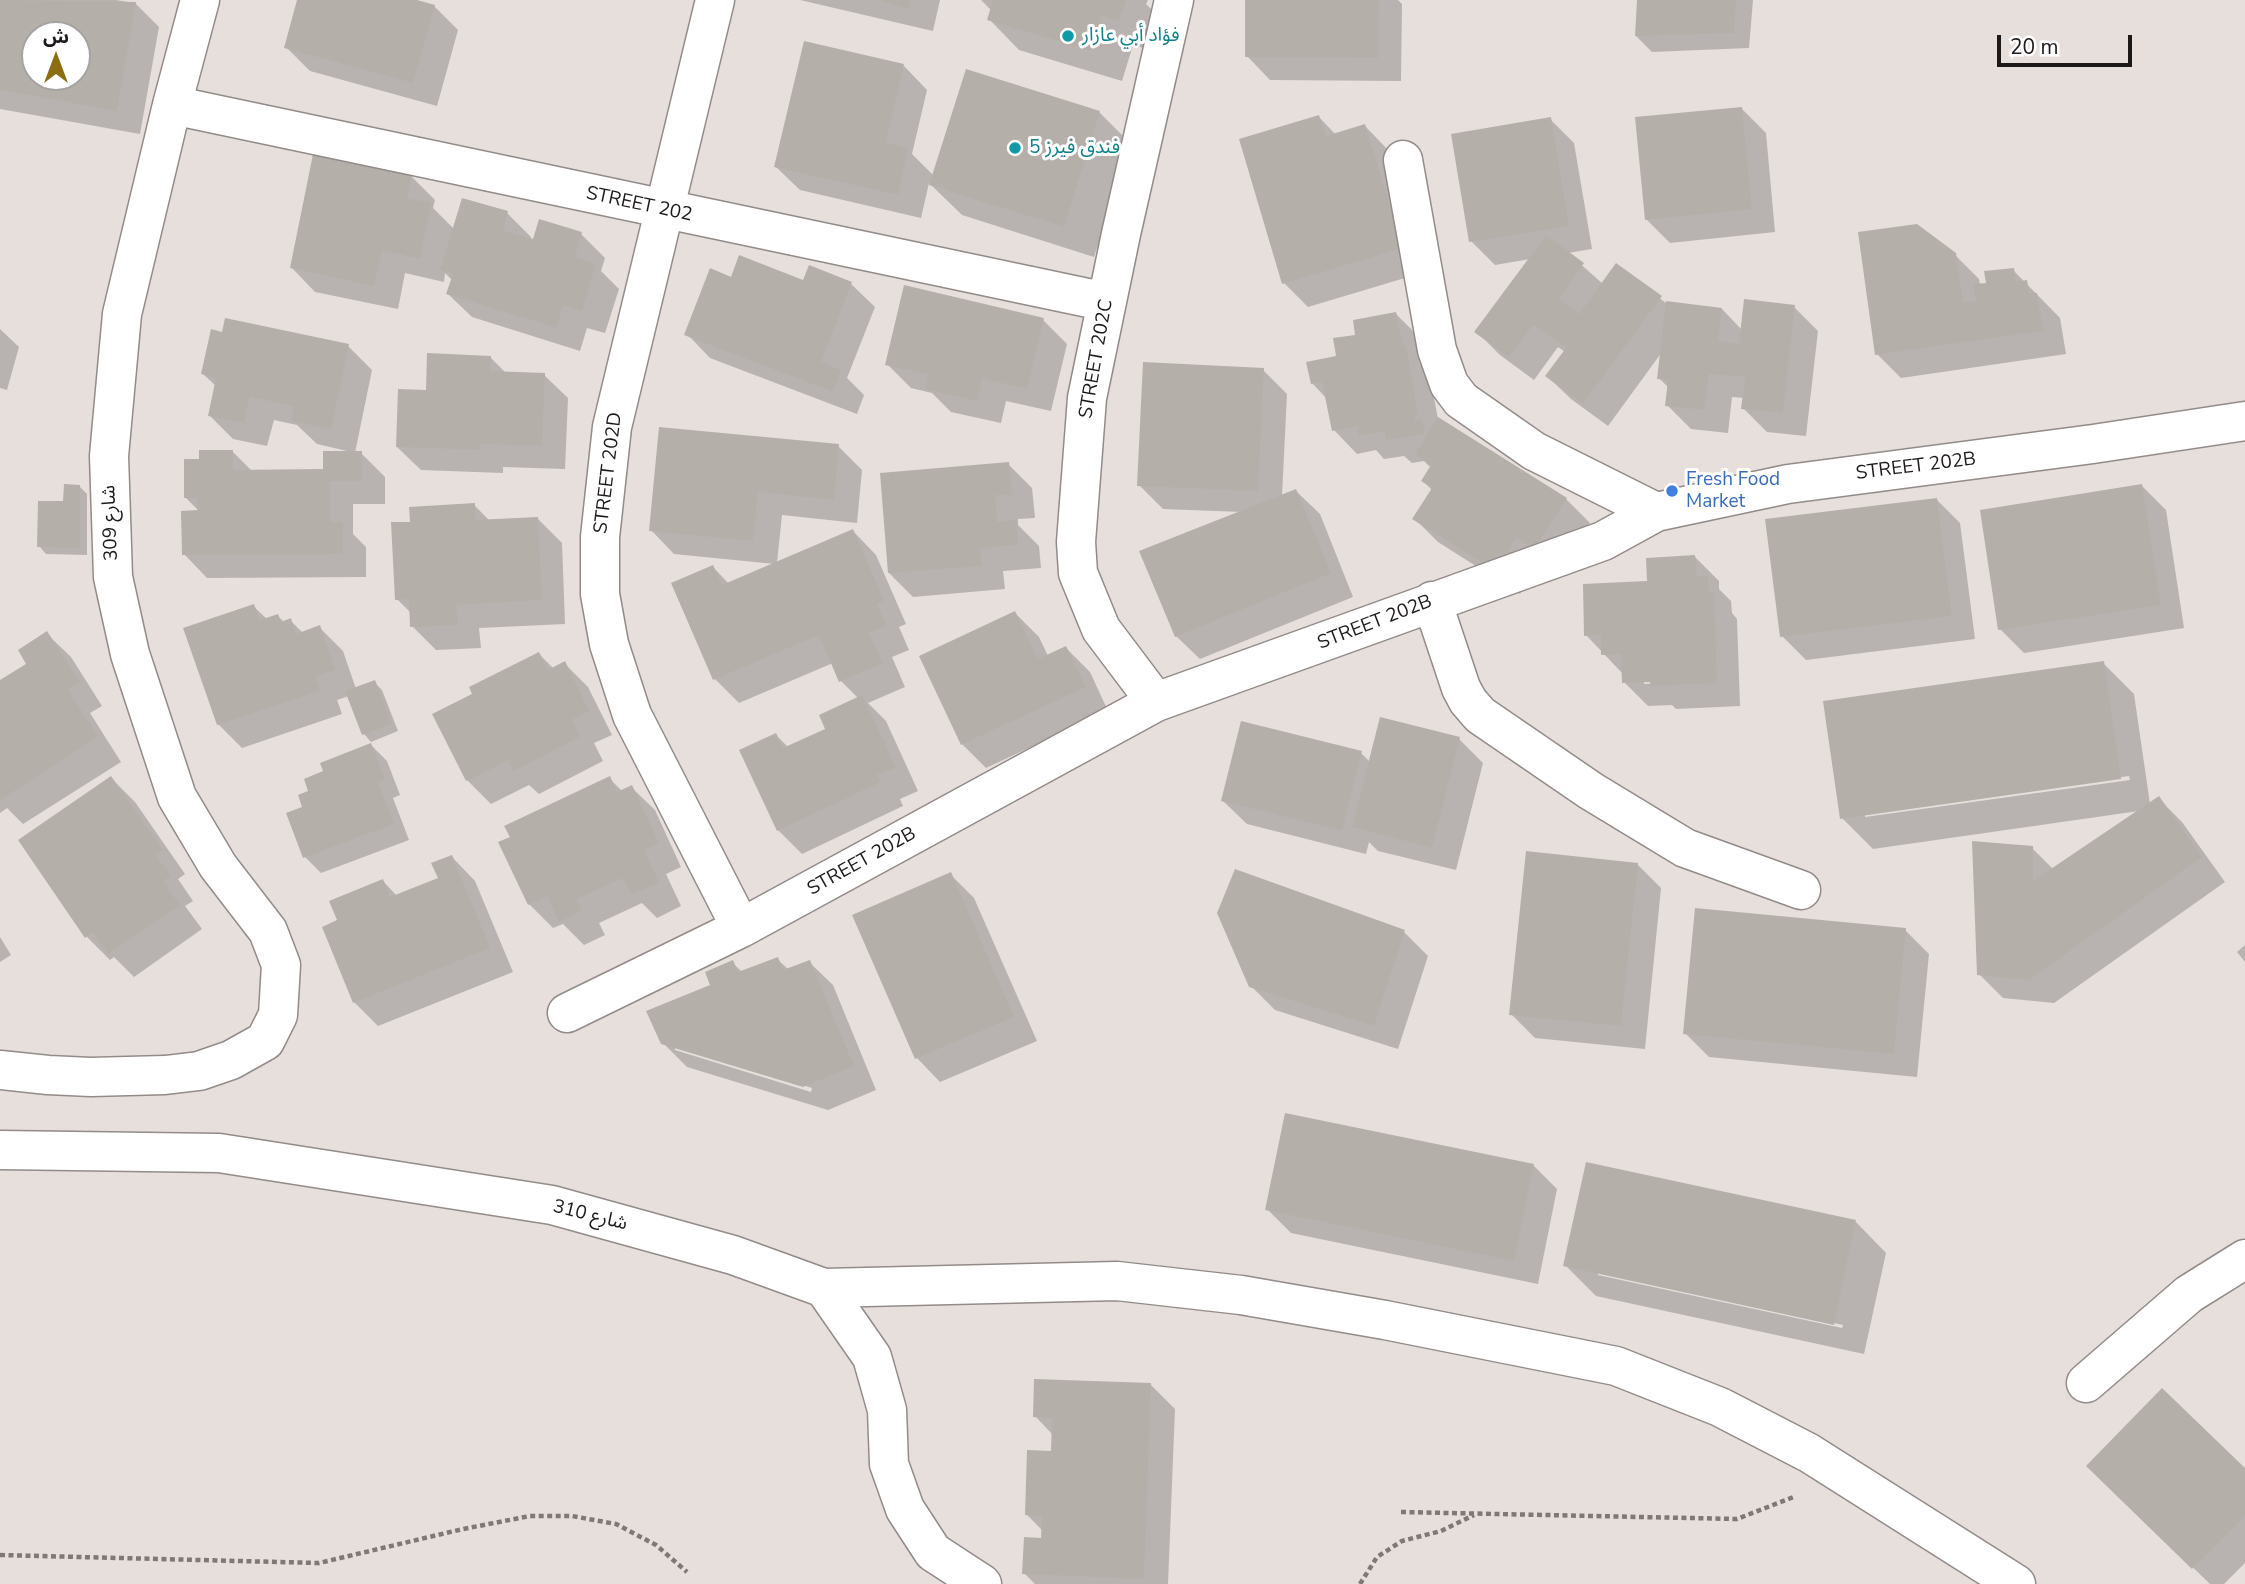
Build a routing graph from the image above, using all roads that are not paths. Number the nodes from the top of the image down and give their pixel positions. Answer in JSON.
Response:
{"nodes":[{"id":1,"x":200,"y":0,"type":"edge"},
{"id":2,"x":715,"y":0,"type":"edge"},
{"id":3,"x":1174,"y":0,"type":"edge"},
{"id":4,"x":172,"y":105,"type":"junction"},
{"id":5,"x":1403,"y":160,"type":"dead end"},
{"id":6,"x":664,"y":210,"type":"junction"},
{"id":7,"x":1107,"y":302,"type":"junction"},
{"id":8,"x":2245,"y":421,"type":"edge"},
{"id":9,"x":1656,"y":512,"type":"junction"},
{"id":10,"x":1432,"y":601,"type":"junction"},
{"id":11,"x":1156,"y":702,"type":"junction"},
{"id":12,"x":1801,"y":890,"type":"dead end"},
{"id":13,"x":741,"y":928,"type":"junction"},
{"id":14,"x":567,"y":1013,"type":"dead end"},
{"id":15,"x":0,"y":1070,"type":"edge"},
{"id":16,"x":0,"y":1150,"type":"edge"},
{"id":17,"x":2245,"y":1259,"type":"edge"},
{"id":18,"x":824,"y":1288,"type":"junction"},
{"id":19,"x":2087,"y":1383,"type":"dead end"},
{"id":20,"x":982,"y":1584,"type":"edge"},
{"id":21,"x":2016,"y":1584,"type":"edge"}],
"edges":[{"from":1,"to":4,"type":"street","name":"شارع 309"},
{"from":2,"to":6,"type":"street","name":"STREET 202D"},
{"from":3,"to":7,"type":"street","name":"STREET 202C"},
{"from":4,"to":6,"type":"street","name":"STREET 202"},
{"from":4,"to":15,"type":"street","name":"شارع 309"},
{"from":5,"to":9,"type":"street"},
{"from":6,"to":7,"type":"street","name":"STREET 202"},
{"from":6,"to":13,"type":"street","name":"STREET 202D"},
{"from":7,"to":11,"type":"street","name":"STREET 202C"},
{"from":8,"to":9,"type":"street","name":"STREET 202B"},
{"from":9,"to":10,"type":"street","name":"STREET 202B"},
{"from":10,"to":11,"type":"street","name":"STREET 202B"},
{"from":10,"to":12,"type":"street"},
{"from":11,"to":13,"type":"street","name":"STREET 202B"},
{"from":13,"to":14,"type":"street","name":"STREET 202B"},
{"from":16,"to":18,"type":"street","name":"شارع 310"},
{"from":17,"to":19,"type":"street"},
{"from":18,"to":20,"type":"street"},
{"from":18,"to":21,"type":"street"}]}
